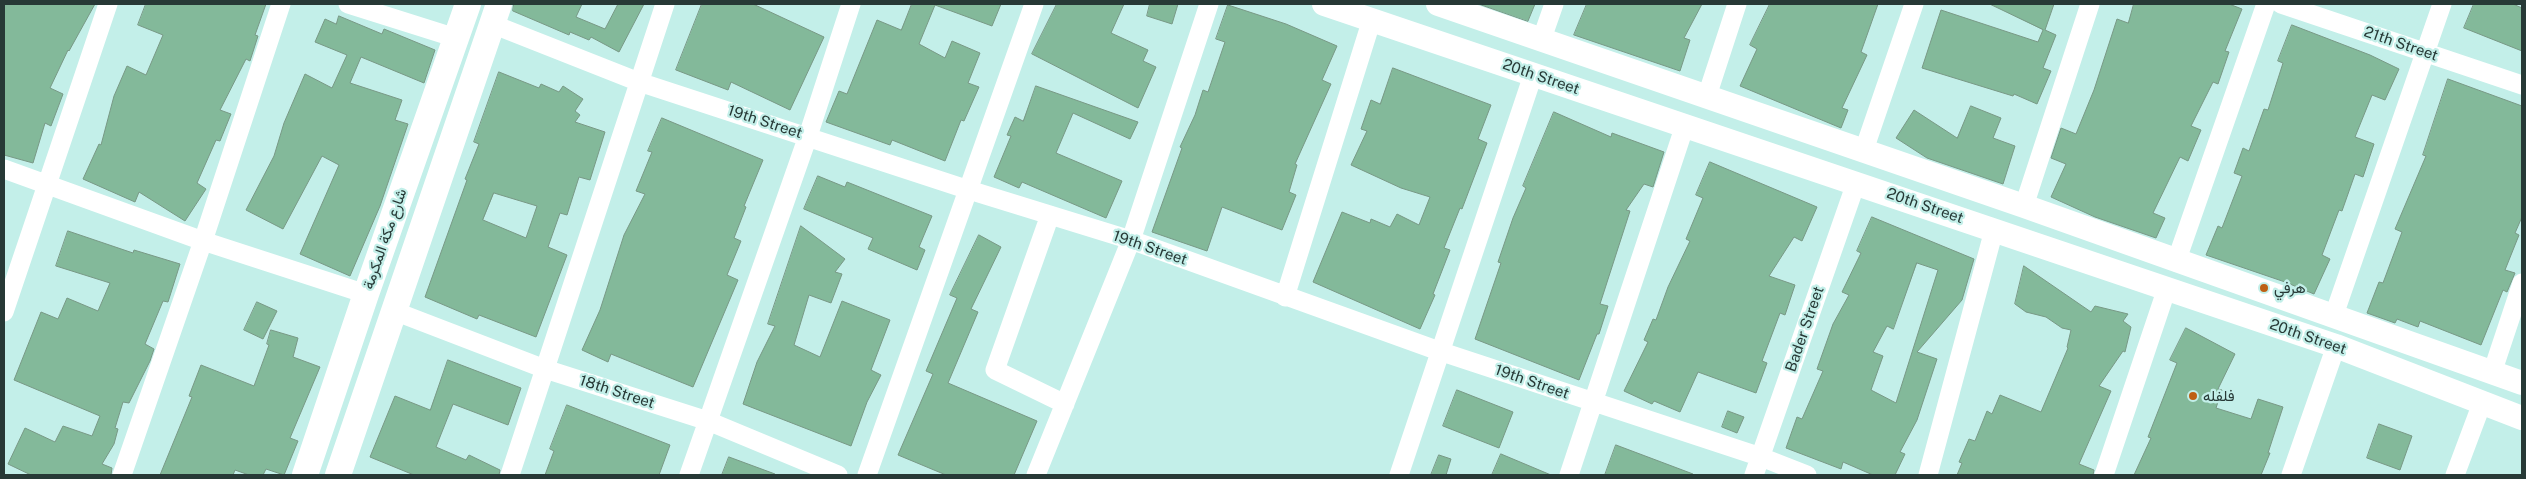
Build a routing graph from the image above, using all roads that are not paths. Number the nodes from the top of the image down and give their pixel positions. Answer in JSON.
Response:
{"nodes":[{"id":1,"x":108,"y":4,"type":"edge"},
{"id":2,"x":281,"y":4,"type":"edge"},
{"id":3,"x":348,"y":4,"type":"edge"},
{"id":4,"x":468,"y":4,"type":"edge"},
{"id":5,"x":665,"y":4,"type":"edge"},
{"id":6,"x":852,"y":4,"type":"edge"},
{"id":7,"x":1034,"y":4,"type":"edge"},
{"id":8,"x":1209,"y":4,"type":"edge"},
{"id":9,"x":1324,"y":4,"type":"edge"},
{"id":10,"x":1438,"y":4,"type":"edge"},
{"id":11,"x":1554,"y":4,"type":"edge"},
{"id":12,"x":1737,"y":4,"type":"edge"},
{"id":13,"x":1914,"y":4,"type":"edge"},
{"id":14,"x":2090,"y":4,"type":"edge"},
{"id":15,"x":2266,"y":4,"type":"edge"},
{"id":16,"x":2280,"y":4,"type":"edge"},
{"id":17,"x":2442,"y":4,"type":"edge"},
{"id":18,"x":496,"y":14,"type":"edge"},
{"id":19,"x":1372,"y":20,"type":"junction"},
{"id":20,"x":456,"y":38,"type":"junction"},
{"id":21,"x":1541,"y":41,"type":"junction"},
{"id":22,"x":2425,"y":52,"type":"junction"},
{"id":23,"x":1534,"y":75,"type":"junction"},
{"id":24,"x":639,"y":82,"type":"junction"},
{"id":25,"x":2522,"y":85,"type":"edge"},
{"id":26,"x":1707,"y":96,"type":"junction"},
{"id":27,"x":1685,"y":125,"type":"junction"},
{"id":28,"x":808,"y":136,"type":"junction"},
{"id":29,"x":1864,"y":150,"type":"junction"},
{"id":30,"x":4,"y":169,"type":"edge"},
{"id":31,"x":48,"y":183,"type":"junction"},
{"id":32,"x":1856,"y":183,"type":"junction"},
{"id":33,"x":969,"y":190,"type":"junction"},
{"id":34,"x":2024,"y":206,"type":"junction"},
{"id":35,"x":1050,"y":215,"type":"junction"},
{"id":36,"x":1994,"y":230,"type":"junction"},
{"id":37,"x":1131,"y":240,"type":"junction"},
{"id":38,"x":203,"y":241,"type":"junction"},
{"id":39,"x":2176,"y":262,"type":"junction"},
{"id":40,"x":2522,"y":283,"type":"edge"},
{"id":41,"x":2167,"y":288,"type":"junction"},
{"id":42,"x":366,"y":294,"type":"junction"},
{"id":43,"x":1285,"y":297,"type":"junction"},
{"id":44,"x":394,"y":311,"type":"junction"},
{"id":45,"x":4,"y":312,"type":"edge"},
{"id":46,"x":2334,"y":315,"type":"junction"},
{"id":47,"x":2336,"y":346,"type":"junction"},
{"id":48,"x":1439,"y":351,"type":"junction"},
{"id":49,"x":545,"y":370,"type":"junction"},
{"id":50,"x":2492,"y":373,"type":"junction"},
{"id":51,"x":2522,"y":383,"type":"edge"},
{"id":52,"x":2482,"y":403,"type":"junction"},
{"id":53,"x":1064,"y":404,"type":"junction"},
{"id":54,"x":1594,"y":404,"type":"junction"},
{"id":55,"x":2522,"y":418,"type":"edge"},
{"id":56,"x":708,"y":421,"type":"junction"},
{"id":57,"x":1760,"y":457,"type":"junction"},
{"id":58,"x":122,"y":475,"type":"edge"},
{"id":59,"x":305,"y":475,"type":"edge"},
{"id":60,"x":338,"y":475,"type":"edge"},
{"id":61,"x":510,"y":475,"type":"edge"},
{"id":62,"x":689,"y":475,"type":"edge"},
{"id":63,"x":838,"y":475,"type":"edge"},
{"id":64,"x":867,"y":475,"type":"edge"},
{"id":65,"x":1036,"y":475,"type":"edge"},
{"id":66,"x":1398,"y":475,"type":"edge"},
{"id":67,"x":1569,"y":475,"type":"edge"},
{"id":68,"x":1754,"y":475,"type":"edge"},
{"id":69,"x":1807,"y":475,"type":"edge"},
{"id":70,"x":1928,"y":475,"type":"edge"},
{"id":71,"x":2104,"y":475,"type":"edge"},
{"id":72,"x":2291,"y":475,"type":"edge"},
{"id":73,"x":2455,"y":475,"type":"edge"}],
"edges":[{"from":1,"to":31,"type":"street"},
{"from":2,"to":38,"type":"street"},
{"from":3,"to":20,"type":"street"},
{"from":4,"to":20,"type":"main road","name":"شارع مكة المكرمة"},
{"from":5,"to":24,"type":"street"},
{"from":6,"to":28,"type":"street"},
{"from":7,"to":33,"type":"street"},
{"from":8,"to":37,"type":"street"},
{"from":9,"to":19,"type":"street","name":"20th Street"},
{"from":10,"to":21,"type":"street","name":"20th Street"},
{"from":11,"to":21,"type":"street"},
{"from":12,"to":26,"type":"street"},
{"from":13,"to":29,"type":"street"},
{"from":14,"to":34,"type":"street"},
{"from":15,"to":39,"type":"street"},
{"from":16,"to":22,"type":"street","name":"21th Street"},
{"from":17,"to":22,"type":"street"},
{"from":18,"to":24,"type":"street","name":"19th Street"},
{"from":18,"to":44,"type":"main road"},
{"from":19,"to":23,"type":"street","name":"20th Street"},
{"from":19,"to":43,"type":"street"},
{"from":20,"to":42,"type":"main road","name":"شارع مكة المكرمة"},
{"from":21,"to":26,"type":"street","name":"20th Street"},
{"from":22,"to":25,"type":"street","name":"21th Street"},
{"from":22,"to":46,"type":"street"},
{"from":23,"to":27,"type":"street","name":"20th Street"},
{"from":23,"to":48,"type":"street"},
{"from":24,"to":28,"type":"street","name":"19th Street"},
{"from":24,"to":49,"type":"street"},
{"from":26,"to":29,"type":"street","name":"20th Street"},
{"from":27,"to":32,"type":"street","name":"20th Street"},
{"from":27,"to":54,"type":"street"},
{"from":28,"to":33,"type":"street","name":"19th Street"},
{"from":28,"to":56,"type":"street"},
{"from":29,"to":34,"type":"street","name":"20th Street"},
{"from":30,"to":31,"type":"street"},
{"from":31,"to":38,"type":"street"},
{"from":31,"to":45,"type":"street"},
{"from":32,"to":36,"type":"street","name":"20th Street"},
{"from":32,"to":57,"type":"street","name":"Bader Street"},
{"from":33,"to":35,"type":"street","name":"19th Street"},
{"from":33,"to":64,"type":"street"},
{"from":34,"to":39,"type":"street","name":"20th Street"},
{"from":35,"to":37,"type":"street","name":"19th Street"},
{"from":35,"to":53,"type":"street"},
{"from":36,"to":41,"type":"street","name":"20th Street"},
{"from":36,"to":70,"type":"street"},
{"from":37,"to":43,"type":"street","name":"19th Street"},
{"from":37,"to":53,"type":"street"},
{"from":38,"to":42,"type":"street"},
{"from":38,"to":58,"type":"street"},
{"from":39,"to":46,"type":"street","name":"20th Street"},
{"from":40,"to":50,"type":"street"},
{"from":41,"to":47,"type":"street","name":"20th Street"},
{"from":41,"to":71,"type":"street"},
{"from":42,"to":59,"type":"main road","name":"شارع مكة المكرمة"},
{"from":43,"to":48,"type":"street","name":"19th Street"},
{"from":44,"to":49,"type":"street","name":"18th Street"},
{"from":44,"to":60,"type":"main road"},
{"from":46,"to":50,"type":"street","name":"20th Street"},
{"from":47,"to":52,"type":"street","name":"20th Street"},
{"from":47,"to":72,"type":"street"},
{"from":48,"to":54,"type":"street","name":"19th Street"},
{"from":48,"to":66,"type":"street"},
{"from":49,"to":56,"type":"street","name":"18th Street"},
{"from":49,"to":61,"type":"street"},
{"from":50,"to":51,"type":"street","name":"20th Street"},
{"from":52,"to":55,"type":"street","name":"20th Street"},
{"from":52,"to":73,"type":"street"},
{"from":53,"to":65,"type":"street"},
{"from":54,"to":57,"type":"street","name":"19th Street"},
{"from":54,"to":67,"type":"street"},
{"from":56,"to":62,"type":"street"},
{"from":56,"to":63,"type":"street","name":"18th Street"},
{"from":57,"to":68,"type":"street","name":"Bader Street"},
{"from":57,"to":69,"type":"street","name":"19th Street"}]}
